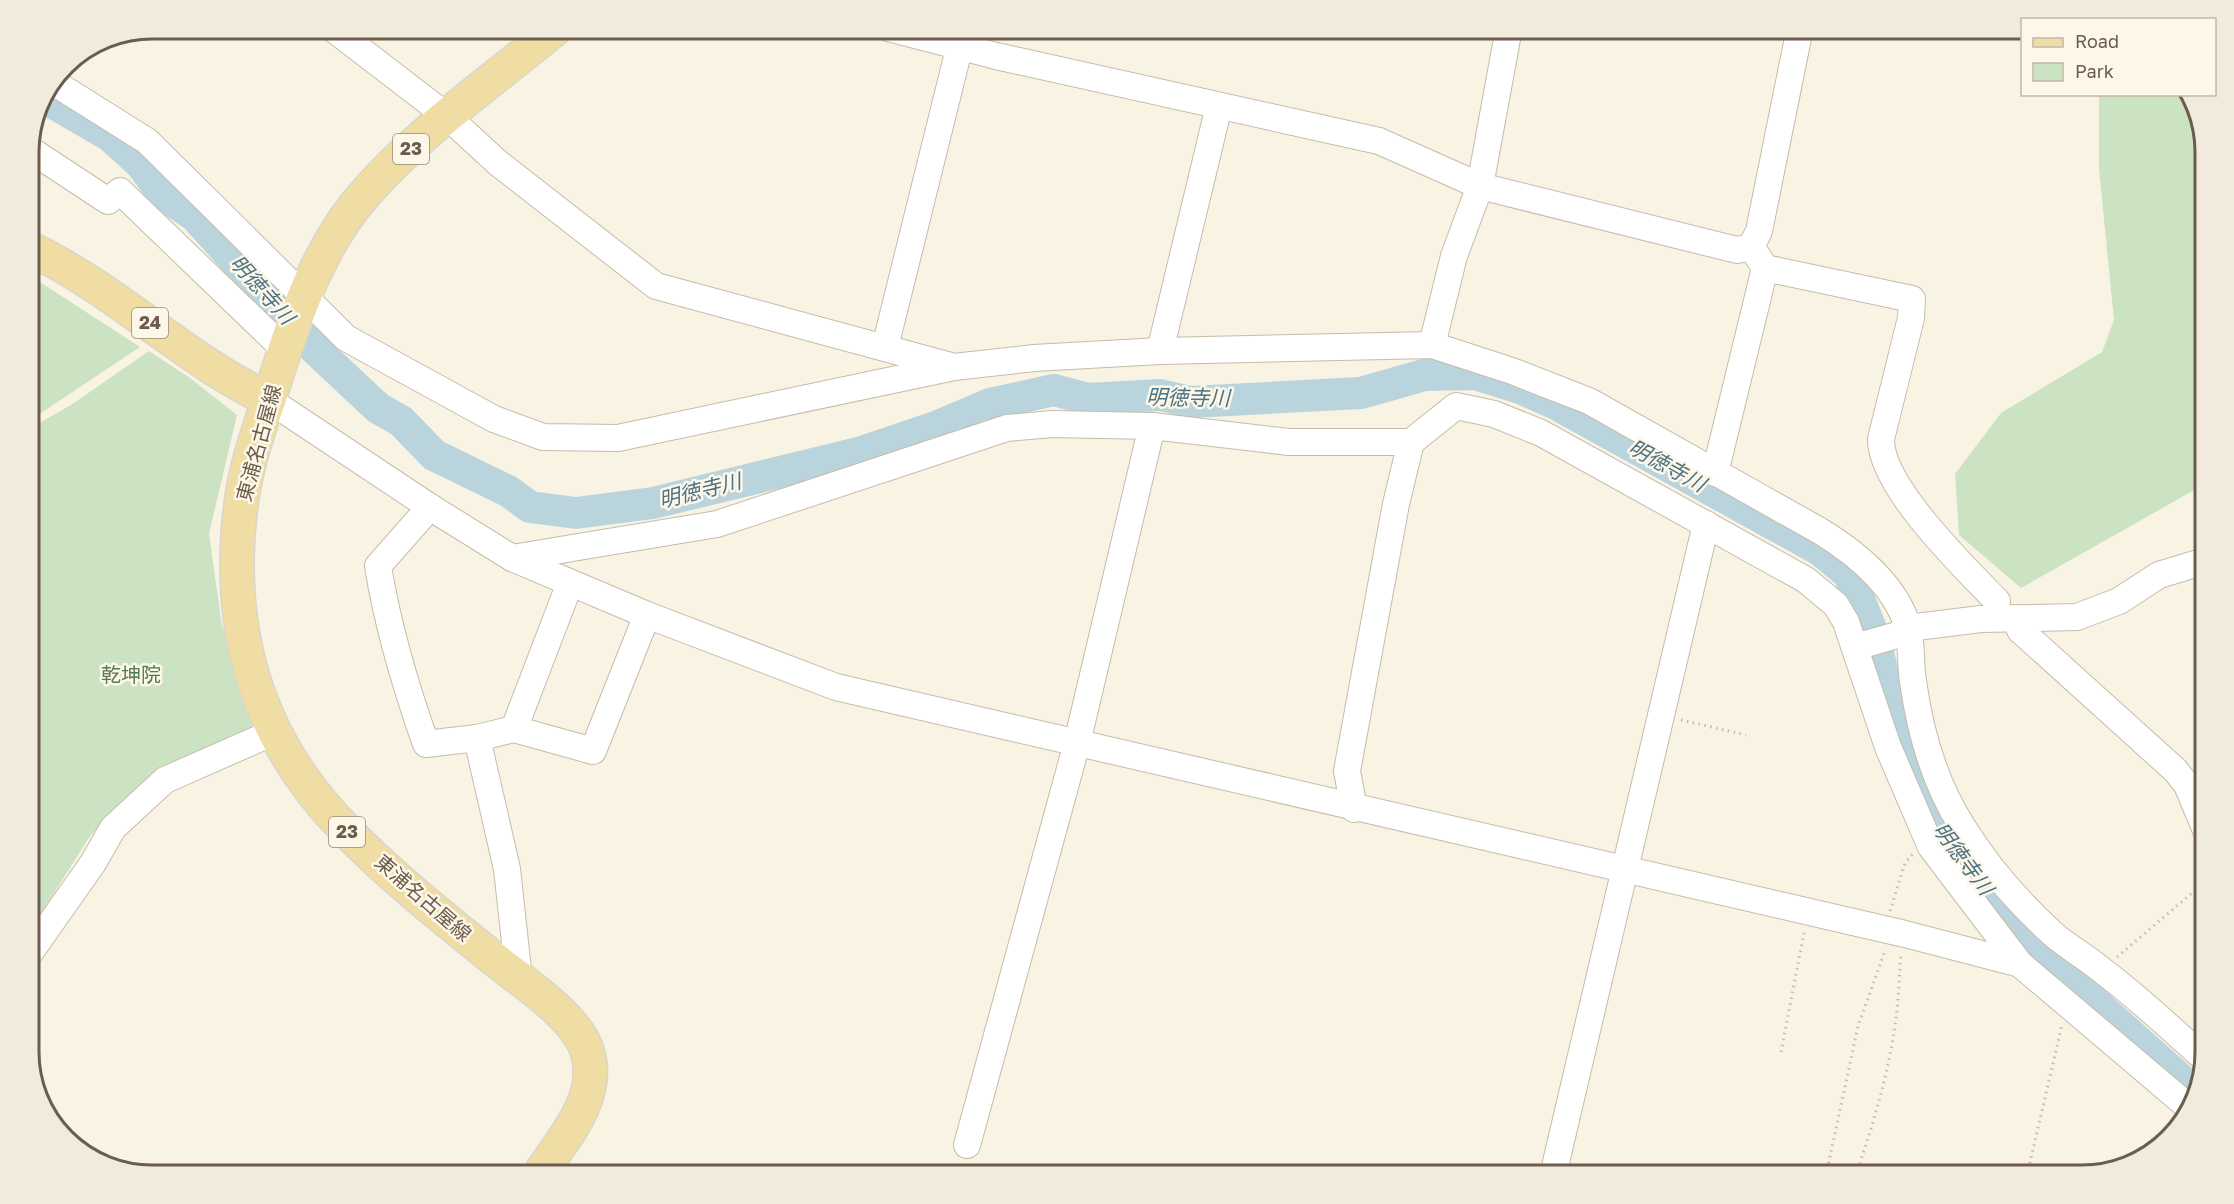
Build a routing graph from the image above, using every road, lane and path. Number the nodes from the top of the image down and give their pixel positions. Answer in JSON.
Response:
{"nodes":[{"id":1,"x":346,"y":39,"type":"edge"},
{"id":2,"x":543,"y":39,"type":"edge"},
{"id":3,"x":954,"y":39,"type":"edge"},
{"id":4,"x":1507,"y":39,"type":"edge"},
{"id":5,"x":1798,"y":39,"type":"edge"},
{"id":6,"x":60,"y":86,"type":"edge"},
{"id":7,"x":1219,"y":106,"type":"junction"},
{"id":8,"x":448,"y":117,"type":"junction"},
{"id":9,"x":39,"y":156,"type":"edge"},
{"id":10,"x":1480,"y":186,"type":"junction"},
{"id":11,"x":1751,"y":247,"type":"junction"},
{"id":12,"x":39,"y":254,"type":"edge"},
{"id":13,"x":1765,"y":268,"type":"junction"},
{"id":14,"x":303,"y":299,"type":"junction"},
{"id":15,"x":1432,"y":345,"type":"junction"},
{"id":16,"x":885,"y":347,"type":"junction"},
{"id":17,"x":285,"y":350,"type":"junction"},
{"id":18,"x":1160,"y":351,"type":"junction"},
{"id":19,"x":954,"y":367,"type":"junction"},
{"id":20,"x":269,"y":400,"type":"junction"},
{"id":21,"x":1152,"y":426,"type":"junction"},
{"id":22,"x":1411,"y":442,"type":"junction"},
{"id":23,"x":1715,"y":473,"type":"junction"},
{"id":24,"x":430,"y":507,"type":"junction"},
{"id":25,"x":1706,"y":524,"type":"junction"},
{"id":26,"x":512,"y":558,"type":"junction"},
{"id":27,"x":2195,"y":564,"type":"edge"},
{"id":28,"x":570,"y":583,"type":"junction"},
{"id":29,"x":2006,"y":610,"type":"junction"},
{"id":30,"x":647,"y":615,"type":"junction"},
{"id":31,"x":1905,"y":632,"type":"junction"},
{"id":32,"x":1859,"y":646,"type":"junction"},
{"id":33,"x":1661,"y":716,"type":"junction"},
{"id":34,"x":514,"y":729,"type":"junction"},
{"id":35,"x":274,"y":732,"type":"junction"},
{"id":36,"x":1746,"y":735,"type":"dead end"},
{"id":37,"x":477,"y":738,"type":"junction"},
{"id":38,"x":1077,"y":743,"type":"junction"},
{"id":39,"x":2195,"y":804,"type":"edge"},
{"id":40,"x":1354,"y":809,"type":"junction"},
{"id":41,"x":1929,"y":843,"type":"junction"},
{"id":42,"x":1624,"y":870,"type":"junction"},
{"id":43,"x":2195,"y":891,"type":"edge"},
{"id":44,"x":1808,"y":912,"type":"junction"},
{"id":45,"x":516,"y":929,"type":"junction"},
{"id":46,"x":1894,"y":932,"type":"junction"},
{"id":47,"x":39,"y":940,"type":"edge"},
{"id":48,"x":486,"y":953,"type":"junction"},
{"id":49,"x":2020,"y":964,"type":"junction"},
{"id":50,"x":2104,"y":971,"type":"junction"},
{"id":51,"x":519,"y":979,"type":"junction"},
{"id":52,"x":2074,"y":1010,"type":"junction"},
{"id":53,"x":2195,"y":1050,"type":"edge"},
{"id":54,"x":1781,"y":1052,"type":"dead end"},
{"id":55,"x":2183,"y":1102,"type":"edge"},
{"id":56,"x":968,"y":1144,"type":"dead end"},
{"id":57,"x":547,"y":1165,"type":"edge"},
{"id":58,"x":1556,"y":1165,"type":"edge"},
{"id":59,"x":1828,"y":1165,"type":"edge"},
{"id":60,"x":1860,"y":1165,"type":"edge"},
{"id":61,"x":2029,"y":1165,"type":"edge"}],
"edges":[{"from":1,"to":8,"type":"street"},
{"from":2,"to":8,"type":"main road","name":"東浦名古屋線","number":"23"},
{"from":3,"to":7,"type":"street"},
{"from":3,"to":16,"type":"street"},
{"from":4,"to":10,"type":"street"},
{"from":5,"to":11,"type":"street"},
{"from":6,"to":14,"type":"street"},
{"from":7,"to":10,"type":"street"},
{"from":7,"to":18,"type":"street"},
{"from":8,"to":14,"type":"main road","name":"東浦名古屋線","number":"23"},
{"from":8,"to":16,"type":"street"},
{"from":9,"to":17,"type":"street"},
{"from":10,"to":11,"type":"street"},
{"from":10,"to":15,"type":"street"},
{"from":11,"to":13,"type":"street"},
{"from":12,"to":20,"type":"main road","number":"24"},
{"from":13,"to":23,"type":"street"},
{"from":13,"to":29,"type":"street"},
{"from":14,"to":17,"type":"main road","name":"東浦名古屋線","number":"23"},
{"from":14,"to":19,"type":"street"},
{"from":15,"to":18,"type":"street"},
{"from":15,"to":23,"type":"street"},
{"from":16,"to":19,"type":"street"},
{"from":17,"to":20,"type":"main road","name":"東浦名古屋線","number":"23"},
{"from":18,"to":19,"type":"street"},
{"from":20,"to":24,"type":"street"},
{"from":20,"to":35,"type":"main road","name":"東浦名古屋線","number":"23"},
{"from":21,"to":22,"type":"street"},
{"from":21,"to":26,"type":"street"},
{"from":21,"to":38,"type":"street"},
{"from":22,"to":25,"type":"street"},
{"from":22,"to":40,"type":"street"},
{"from":23,"to":31,"type":"street"},
{"from":24,"to":26,"type":"street"},
{"from":24,"to":37,"type":"street"},
{"from":25,"to":32,"type":"street"},
{"from":25,"to":33,"type":"street"},
{"from":26,"to":28,"type":"street"},
{"from":27,"to":29,"type":"street"},
{"from":28,"to":30,"type":"street"},
{"from":28,"to":34,"type":"street"},
{"from":29,"to":31,"type":"street"},
{"from":29,"to":39,"type":"street"},
{"from":30,"to":34,"type":"street"},
{"from":30,"to":38,"type":"street"},
{"from":31,"to":32,"type":"street"},
{"from":31,"to":50,"type":"street"},
{"from":32,"to":41,"type":"street"},
{"from":33,"to":36,"type":"path"},
{"from":33,"to":42,"type":"street"},
{"from":34,"to":37,"type":"street"},
{"from":35,"to":47,"type":"street"},
{"from":35,"to":48,"type":"main road","name":"東浦名古屋線","number":"23"},
{"from":37,"to":45,"type":"street"},
{"from":38,"to":40,"type":"street"},
{"from":38,"to":56,"type":"street"},
{"from":40,"to":42,"type":"street"},
{"from":41,"to":46,"type":"path"},
{"from":41,"to":49,"type":"street"},
{"from":42,"to":44,"type":"street"},
{"from":42,"to":58,"type":"street"},
{"from":43,"to":50,"type":"path"},
{"from":44,"to":46,"type":"street"},
{"from":44,"to":54,"type":"path"},
{"from":45,"to":48,"type":"street"},
{"from":45,"to":51,"type":"street"},
{"from":46,"to":49,"type":"street"},
{"from":46,"to":59,"type":"path"},
{"from":46,"to":60,"type":"path"},
{"from":48,"to":51,"type":"main road","name":"東浦名古屋線","number":"23"},
{"from":49,"to":52,"type":"street"},
{"from":50,"to":53,"type":"street"},
{"from":51,"to":57,"type":"main road","name":"東浦名古屋線","number":"23"},
{"from":52,"to":55,"type":"street"},
{"from":52,"to":61,"type":"path"}]}
